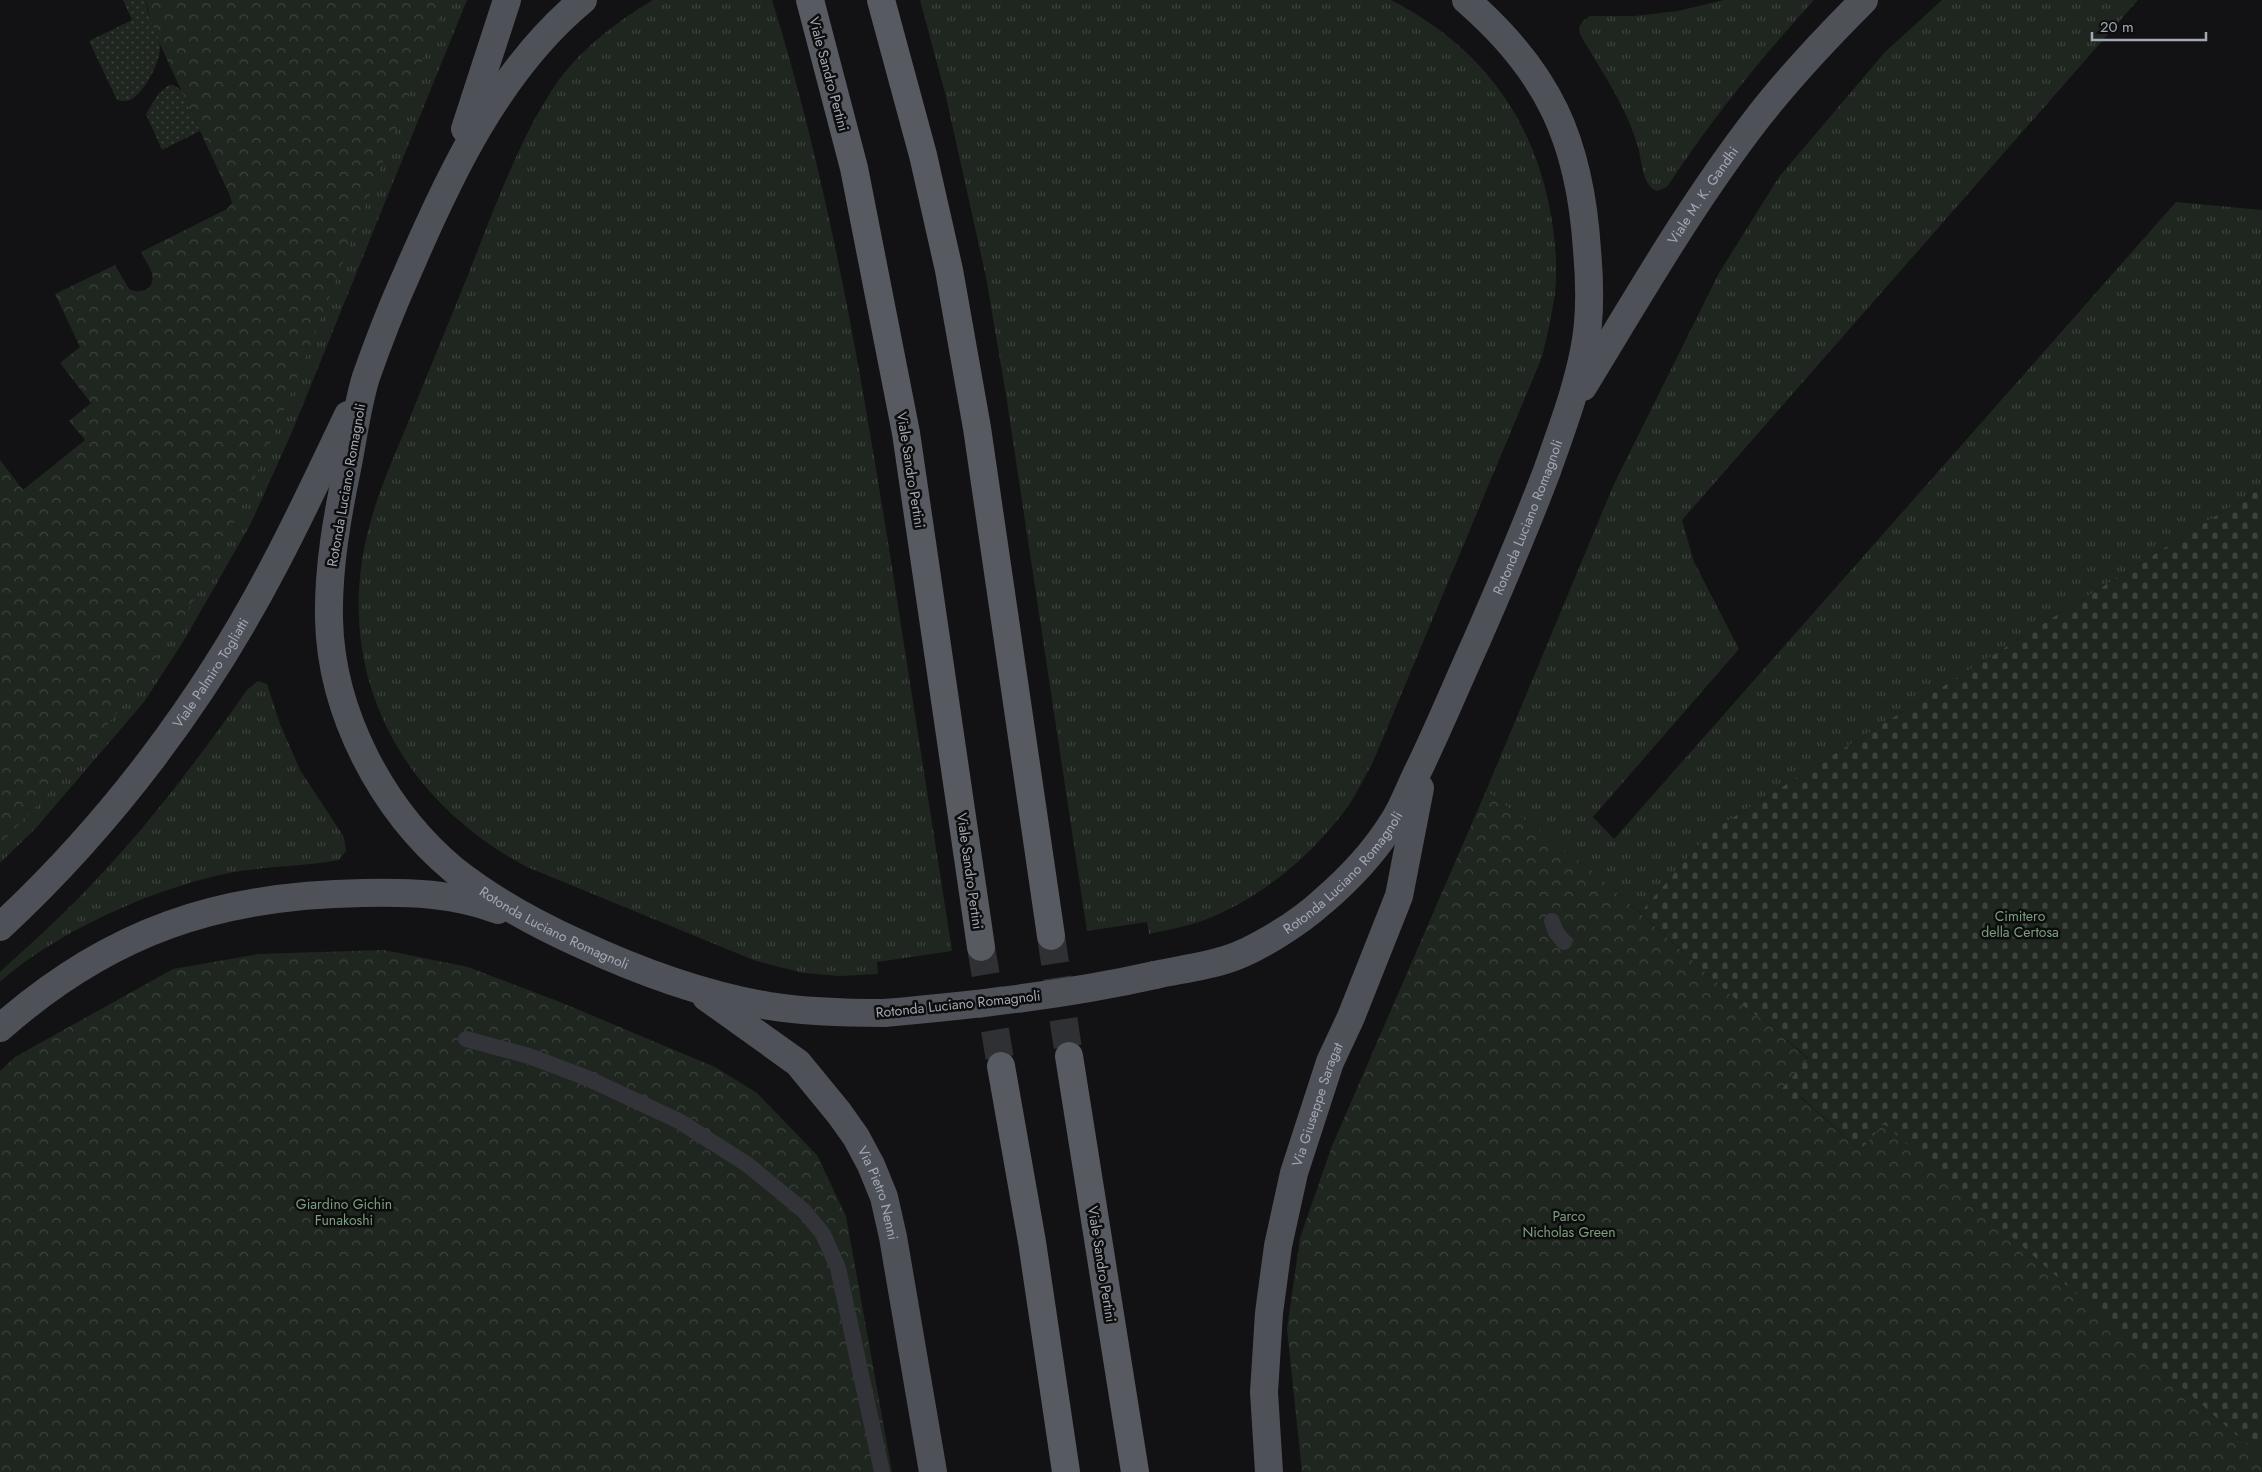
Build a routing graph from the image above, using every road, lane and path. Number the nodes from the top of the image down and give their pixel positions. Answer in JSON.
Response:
{"nodes":[{"id":1,"x":507,"y":0,"type":"edge"},
{"id":2,"x":583,"y":0,"type":"edge"},
{"id":3,"x":810,"y":0,"type":"edge"},
{"id":4,"x":881,"y":0,"type":"edge"},
{"id":5,"x":1466,"y":0,"type":"edge"},
{"id":6,"x":1864,"y":0,"type":"edge"},
{"id":7,"x":448,"y":183,"type":"junction"},
{"id":8,"x":365,"y":380,"type":"junction"},
{"id":9,"x":1570,"y":410,"type":"junction"},
{"id":10,"x":1428,"y":750,"type":"junction"},
{"id":11,"x":1552,"y":921,"type":"dead end"},
{"id":12,"x":536,"y":924,"type":"junction"},
{"id":13,"x":0,"y":927,"type":"edge"},
{"id":14,"x":1051,"y":936,"type":"tunnel mouth"},
{"id":15,"x":1564,"y":942,"type":"dead end"},
{"id":16,"x":981,"y":947,"type":"tunnel mouth"},
{"id":17,"x":692,"y":987,"type":"junction"},
{"id":18,"x":0,"y":1028,"type":"edge"},
{"id":19,"x":466,"y":1039,"type":"dead end"},
{"id":20,"x":1070,"y":1056,"type":"tunnel mouth"},
{"id":21,"x":1001,"y":1066,"type":"tunnel mouth"},
{"id":22,"x":882,"y":1472,"type":"edge"},
{"id":23,"x":934,"y":1472,"type":"edge"},
{"id":24,"x":1066,"y":1472,"type":"edge"},
{"id":25,"x":1135,"y":1472,"type":"edge"},
{"id":26,"x":1269,"y":1472,"type":"edge"}],
"edges":[{"from":1,"to":7,"type":"main road"},
{"from":2,"to":7,"type":"main road","name":"Rotonda Luciano Romagnoli"},
{"from":3,"to":16,"type":"highway","name":"Viale Sandro Pertini"},
{"from":4,"to":14,"type":"highway"},
{"from":5,"to":9,"type":"main road","name":"Rotonda Luciano Romagnoli"},
{"from":6,"to":9,"type":"main road","name":"Viale M. K. Gandhi"},
{"from":7,"to":8,"type":"main road","name":"Rotonda Luciano Romagnoli"},
{"from":8,"to":12,"type":"main road","name":"Rotonda Luciano Romagnoli"},
{"from":8,"to":13,"type":"main road","name":"Viale Palmiro Togliatti"},
{"from":9,"to":10,"type":"main road","name":"Rotonda Luciano Romagnoli"},
{"from":10,"to":17,"type":"main road","name":"Rotonda Luciano Romagnoli","bridge":true},
{"from":10,"to":26,"type":"main road","name":"Via Giuseppe Saragat"},
{"from":11,"to":15,"type":"lane"},
{"from":12,"to":17,"type":"main road","name":"Rotonda Luciano Romagnoli"},
{"from":12,"to":18,"type":"main road"},
{"from":17,"to":23,"type":"main road","name":"Via Pietro Nenni"},
{"from":19,"to":22,"type":"lane"},
{"from":20,"to":25,"type":"highway","name":"Viale Sandro Pertini"},
{"from":21,"to":24,"type":"highway"}]}
